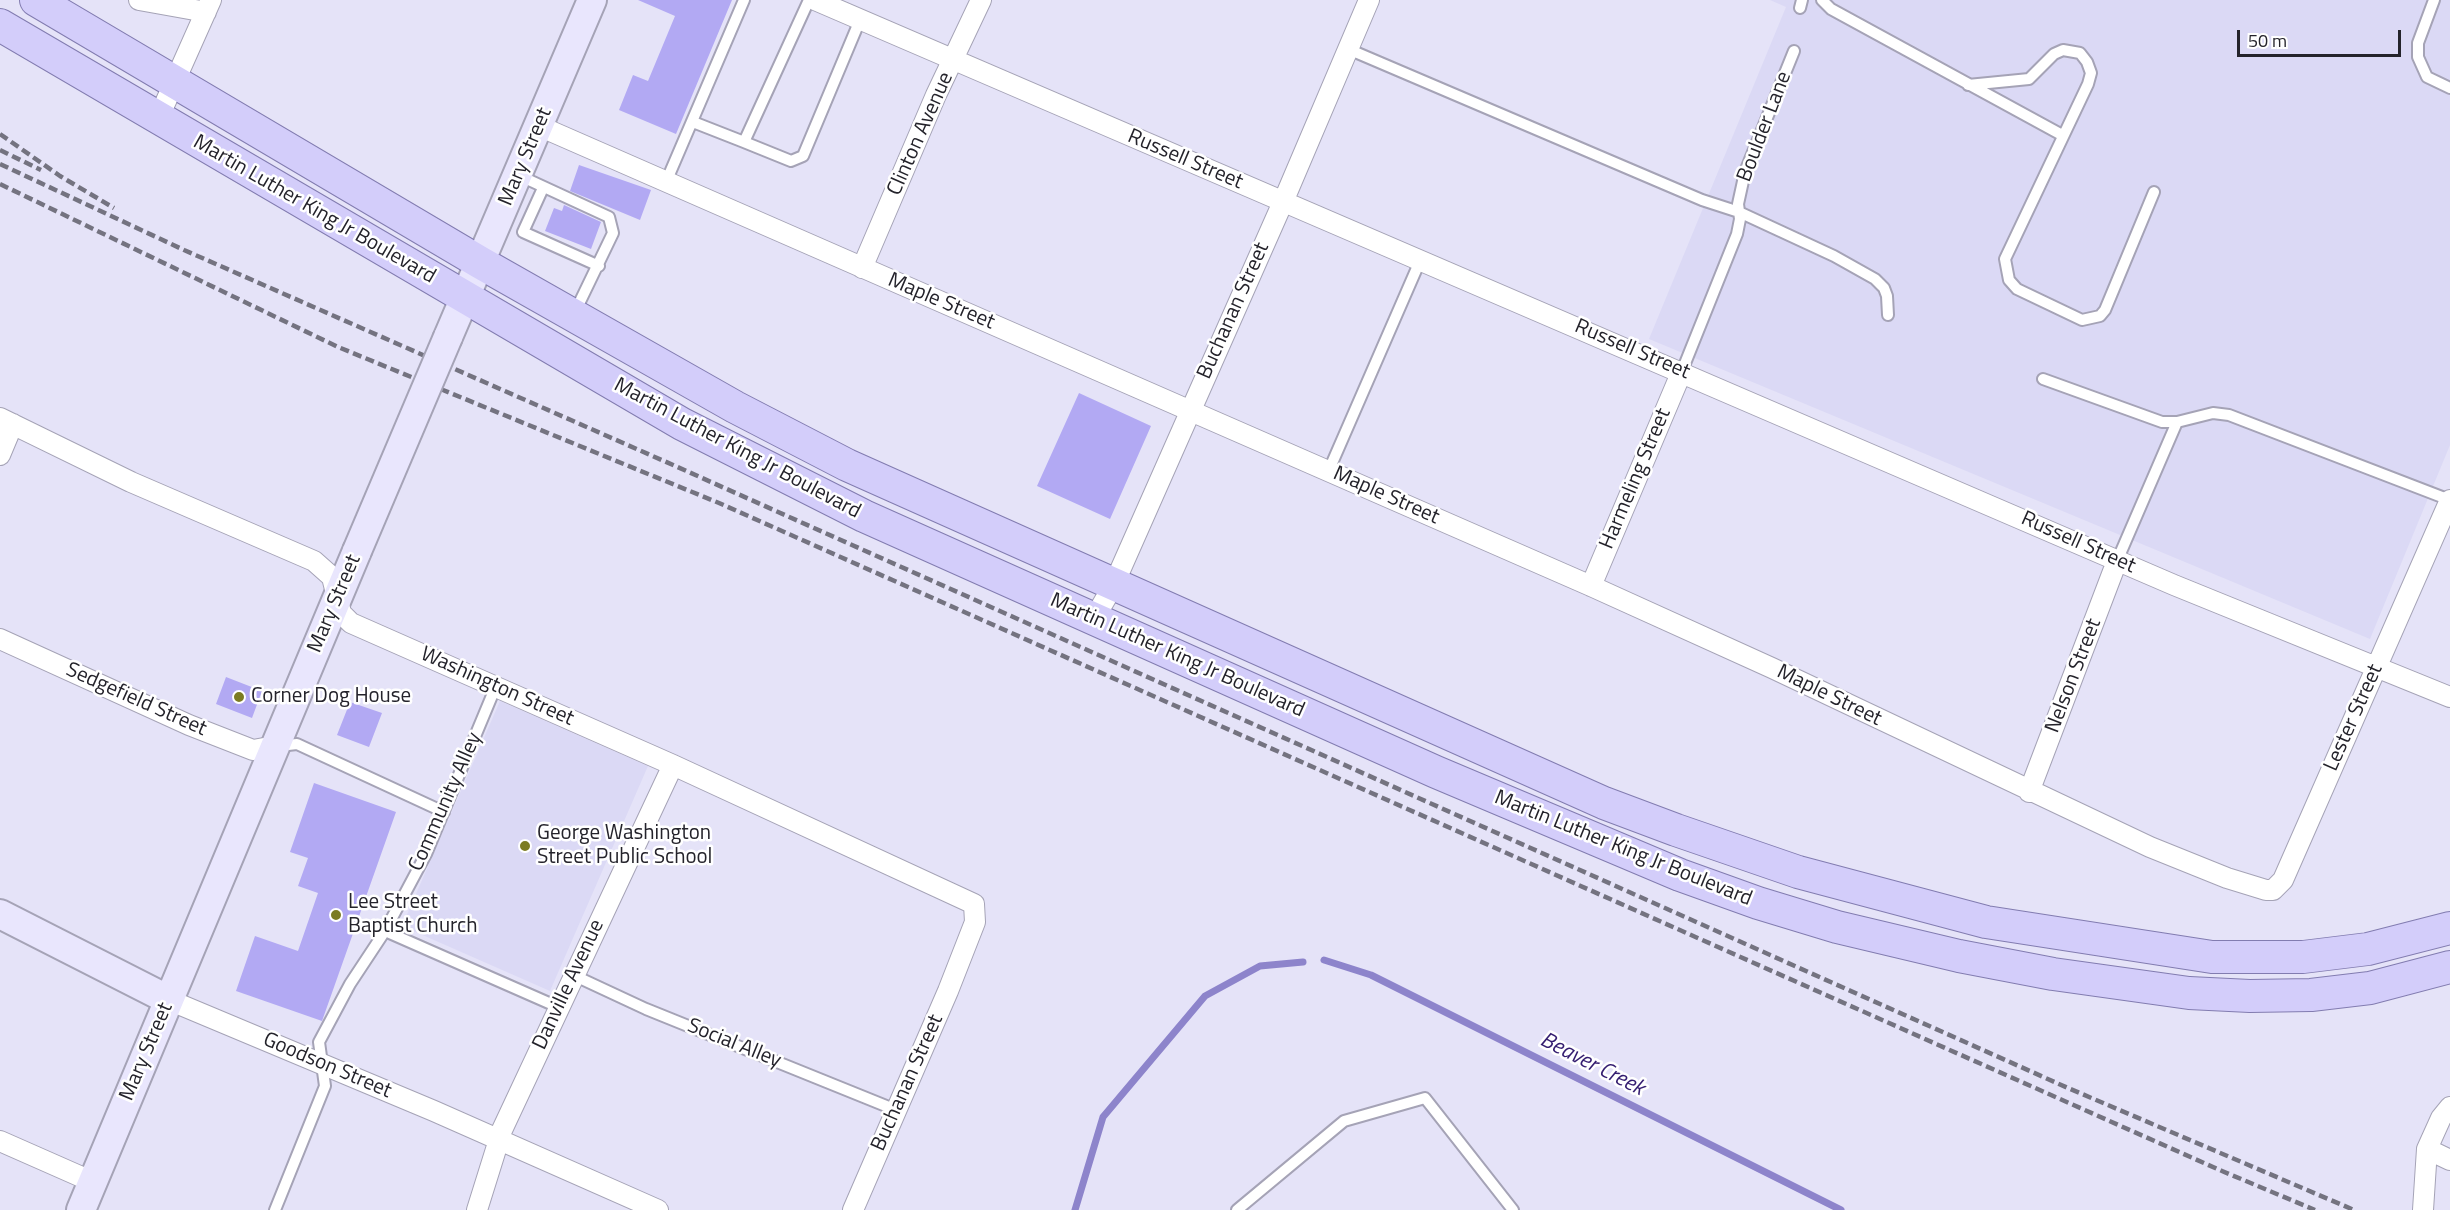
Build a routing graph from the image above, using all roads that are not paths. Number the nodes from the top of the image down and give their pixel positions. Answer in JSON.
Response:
{"nodes":[{"id":1,"x":36,"y":0,"type":"edge"},
{"id":2,"x":139,"y":0,"type":"edge"},
{"id":3,"x":592,"y":0,"type":"edge"},
{"id":4,"x":744,"y":0,"type":"edge"},
{"id":5,"x":809,"y":0,"type":"edge"},
{"id":6,"x":815,"y":0,"type":"edge"},
{"id":7,"x":981,"y":0,"type":"edge"},
{"id":8,"x":1368,"y":0,"type":"edge"},
{"id":9,"x":1822,"y":0,"type":"edge"},
{"id":10,"x":2434,"y":0,"type":"edge"},
{"id":11,"x":208,"y":6,"type":"edge"},
{"id":12,"x":860,"y":20,"type":"junction"},
{"id":13,"x":0,"y":24,"type":"edge"},
{"id":14,"x":1348,"y":49,"type":"junction"},
{"id":15,"x":1794,"y":51,"type":"dead end"},
{"id":16,"x":953,"y":60,"type":"junction"},
{"id":17,"x":174,"y":82,"type":"junction"},
{"id":18,"x":1968,"y":85,"type":"junction"},
{"id":19,"x":2450,"y":88,"type":"edge"},
{"id":20,"x":158,"y":119,"type":"junction"},
{"id":21,"x":693,"y":122,"type":"junction"},
{"id":22,"x":539,"y":126,"type":"junction"},
{"id":23,"x":2062,"y":135,"type":"junction"},
{"id":24,"x":744,"y":142,"type":"junction"},
{"id":25,"x":518,"y":175,"type":"junction"},
{"id":26,"x":666,"y":182,"type":"junction"},
{"id":27,"x":543,"y":188,"type":"junction"},
{"id":28,"x":2154,"y":192,"type":"dead end"},
{"id":29,"x":1283,"y":202,"type":"junction"},
{"id":30,"x":1739,"y":212,"type":"junction"},
{"id":31,"x":1420,"y":261,"type":"junction"},
{"id":32,"x":481,"y":263,"type":"junction"},
{"id":33,"x":599,"y":266,"type":"junction"},
{"id":34,"x":862,"y":268,"type":"junction"},
{"id":35,"x":466,"y":299,"type":"junction"},
{"id":36,"x":574,"y":315,"type":"junction"},
{"id":37,"x":1887,"y":315,"type":"dead end"},
{"id":38,"x":1682,"y":371,"type":"junction"},
{"id":39,"x":2043,"y":379,"type":"dead end"},
{"id":40,"x":1190,"y":409,"type":"junction"},
{"id":41,"x":7,"y":421,"type":"edge"},
{"id":42,"x":2177,"y":422,"type":"junction"},
{"id":43,"x":0,"y":455,"type":"edge"},
{"id":44,"x":1329,"y":470,"type":"junction"},
{"id":45,"x":2450,"y":500,"type":"edge"},
{"id":46,"x":2117,"y":561,"type":"junction"},
{"id":47,"x":1114,"y":584,"type":"junction"},
{"id":48,"x":1591,"y":586,"type":"junction"},
{"id":49,"x":337,"y":597,"type":"junction"},
{"id":50,"x":1094,"y":619,"type":"junction"},
{"id":51,"x":0,"y":639,"type":"edge"},
{"id":52,"x":2376,"y":668,"type":"junction"},
{"id":53,"x":496,"y":686,"type":"junction"},
{"id":54,"x":2450,"y":697,"type":"edge"},
{"id":55,"x":275,"y":746,"type":"junction"},
{"id":56,"x":673,"y":765,"type":"junction"},
{"id":57,"x":2029,"y":792,"type":"junction"},
{"id":58,"x":444,"y":812,"type":"junction"},
{"id":59,"x":2228,"y":878,"type":"joint"},
{"id":60,"x":0,"y":914,"type":"edge"},
{"id":61,"x":2450,"y":928,"type":"edge"},
{"id":62,"x":385,"y":931,"type":"junction"},
{"id":63,"x":962,"y":956,"type":"joint"},
{"id":64,"x":2450,"y":967,"type":"edge"},
{"id":65,"x":573,"y":975,"type":"junction"},
{"id":66,"x":169,"y":1000,"type":"junction"},
{"id":67,"x":558,"y":1007,"type":"junction"},
{"id":68,"x":321,"y":1063,"type":"junction"},
{"id":69,"x":2450,"y":1107,"type":"edge"},
{"id":70,"x":896,"y":1110,"type":"junction"},
{"id":71,"x":499,"y":1139,"type":"junction"},
{"id":72,"x":0,"y":1141,"type":"edge"},
{"id":73,"x":2427,"y":1149,"type":"junction"},
{"id":74,"x":2450,"y":1160,"type":"edge"},
{"id":75,"x":93,"y":1182,"type":"junction"},
{"id":76,"x":81,"y":1210,"type":"edge"},
{"id":77,"x":275,"y":1210,"type":"edge"},
{"id":78,"x":477,"y":1210,"type":"edge"},
{"id":79,"x":658,"y":1210,"type":"edge"},
{"id":80,"x":853,"y":1210,"type":"edge"},
{"id":81,"x":1237,"y":1210,"type":"edge"},
{"id":82,"x":1513,"y":1210,"type":"edge"},
{"id":83,"x":2423,"y":1210,"type":"edge"}],
"edges":[{"from":1,"to":17,"type":"main road","name":"Martin Luther King Jr Boulevard"},
{"from":2,"to":11,"type":"street"},
{"from":3,"to":22,"type":"main road","name":"Mary Street"},
{"from":4,"to":21,"type":"lane"},
{"from":5,"to":24,"type":"lane"},
{"from":6,"to":12,"type":"street","name":"Russell Street"},
{"from":7,"to":16,"type":"street","name":"Clinton Avenue"},
{"from":8,"to":14,"type":"street","name":"Buchanan Street"},
{"from":9,"to":18,"type":"lane"},
{"from":10,"to":19,"type":"lane"},
{"from":11,"to":17,"type":"street"},
{"from":12,"to":16,"type":"street","name":"Russell Street"},
{"from":12,"to":24,"type":"lane"},
{"from":13,"to":20,"type":"main road","name":"Martin Luther King Jr Boulevard"},
{"from":14,"to":29,"type":"street","name":"Buchanan Street"},
{"from":14,"to":30,"type":"lane"},
{"from":15,"to":30,"type":"lane","name":"Boulder Lane"},
{"from":16,"to":29,"type":"street","name":"Russell Street"},
{"from":16,"to":34,"type":"street","name":"Clinton Avenue"},
{"from":17,"to":20,"type":"street"},
{"from":17,"to":32,"type":"main road","name":"Martin Luther King Jr Boulevard"},
{"from":18,"to":23,"type":"lane"},
{"from":18,"to":23,"type":"lane"},
{"from":20,"to":35,"type":"main road","name":"Martin Luther King Jr Boulevard"},
{"from":21,"to":24,"type":"lane"},
{"from":21,"to":26,"type":"lane"},
{"from":22,"to":25,"type":"main road","name":"Mary Street"},
{"from":22,"to":26,"type":"street","name":"Maple Street"},
{"from":23,"to":28,"type":"lane"},
{"from":25,"to":27,"type":"lane"},
{"from":25,"to":32,"type":"main road","name":"Mary Street"},
{"from":26,"to":34,"type":"street","name":"Maple Street"},
{"from":27,"to":33,"type":"lane"},
{"from":27,"to":33,"type":"lane"},
{"from":29,"to":31,"type":"street","name":"Russell Street"},
{"from":29,"to":40,"type":"street","name":"Buchanan Street"},
{"from":30,"to":37,"type":"lane"},
{"from":30,"to":38,"type":"lane","name":"Boulder Lane"},
{"from":31,"to":38,"type":"street","name":"Russell Street"},
{"from":31,"to":44,"type":"lane"},
{"from":32,"to":35,"type":"main road","name":"Mary Street"},
{"from":32,"to":36,"type":"main road","name":"Martin Luther King Jr Boulevard"},
{"from":33,"to":36,"type":"lane"},
{"from":34,"to":40,"type":"street","name":"Maple Street"},
{"from":35,"to":49,"type":"main road","name":"Mary Street","bridge":true},
{"from":35,"to":50,"type":"main road","name":"Martin Luther King Jr Boulevard"},
{"from":36,"to":47,"type":"main road","name":"Martin Luther King Jr Boulevard"},
{"from":38,"to":46,"type":"street","name":"Russell Street"},
{"from":38,"to":48,"type":"street","name":"Harmeling Street"},
{"from":39,"to":42,"type":"lane"},
{"from":40,"to":44,"type":"street","name":"Maple Street"},
{"from":40,"to":47,"type":"street","name":"Buchanan Street"},
{"from":41,"to":43,"type":"street"},
{"from":41,"to":49,"type":"street","name":"Washington Street"},
{"from":42,"to":45,"type":"lane"},
{"from":42,"to":46,"type":"lane"},
{"from":44,"to":48,"type":"street","name":"Maple Street"},
{"from":45,"to":52,"type":"street","name":"Lester Street"},
{"from":46,"to":52,"type":"street","name":"Russell Street"},
{"from":46,"to":57,"type":"street","name":"Nelson Street"},
{"from":47,"to":50,"type":"street","name":"Buchanan Street"},
{"from":47,"to":61,"type":"main road","name":"Martin Luther King Jr Boulevard"},
{"from":48,"to":57,"type":"street","name":"Maple Street"},
{"from":49,"to":53,"type":"street","name":"Washington Street"},
{"from":49,"to":55,"type":"main road","name":"Mary Street"},
{"from":50,"to":64,"type":"main road","name":"Martin Luther King Jr Boulevard"},
{"from":51,"to":55,"type":"street","name":"Sedgefield Street"},
{"from":52,"to":54,"type":"street","name":"Russell Street"},
{"from":52,"to":59,"type":"street","name":"Lester Street"},
{"from":53,"to":56,"type":"street","name":"Washington Street"},
{"from":53,"to":58,"type":"lane","name":"Community Alley"},
{"from":55,"to":58,"type":"lane"},
{"from":55,"to":66,"type":"main road","name":"Mary Street"},
{"from":56,"to":63,"type":"street","name":"Washington Street"},
{"from":56,"to":65,"type":"street","name":"Danville Avenue"},
{"from":57,"to":59,"type":"street","name":"Maple Street"},
{"from":58,"to":62,"type":"lane","name":"Community Alley"},
{"from":60,"to":66,"type":"main road","name":"Goodson Street"},
{"from":62,"to":67,"type":"lane"},
{"from":62,"to":68,"type":"lane","name":"Community Alley"},
{"from":63,"to":70,"type":"street","name":"Buchanan Street"},
{"from":65,"to":67,"type":"street","name":"Danville Avenue"},
{"from":65,"to":70,"type":"lane","name":"Social Alley"},
{"from":66,"to":68,"type":"street","name":"Goodson Street"},
{"from":66,"to":75,"type":"main road","name":"Mary Street"},
{"from":67,"to":71,"type":"street","name":"Danville Avenue"},
{"from":68,"to":71,"type":"street","name":"Goodson Street"},
{"from":68,"to":77,"type":"lane","name":"Community Alley"},
{"from":69,"to":73,"type":"street"},
{"from":70,"to":80,"type":"street","name":"Buchanan Street"},
{"from":71,"to":78,"type":"street","name":"Danville Avenue"},
{"from":71,"to":79,"type":"street","name":"Goodson Street"},
{"from":72,"to":75,"type":"street"},
{"from":73,"to":74,"type":"street"},
{"from":73,"to":83,"type":"street"},
{"from":75,"to":76,"type":"main road","name":"Mary Street"},
{"from":81,"to":82,"type":"lane"}]}
